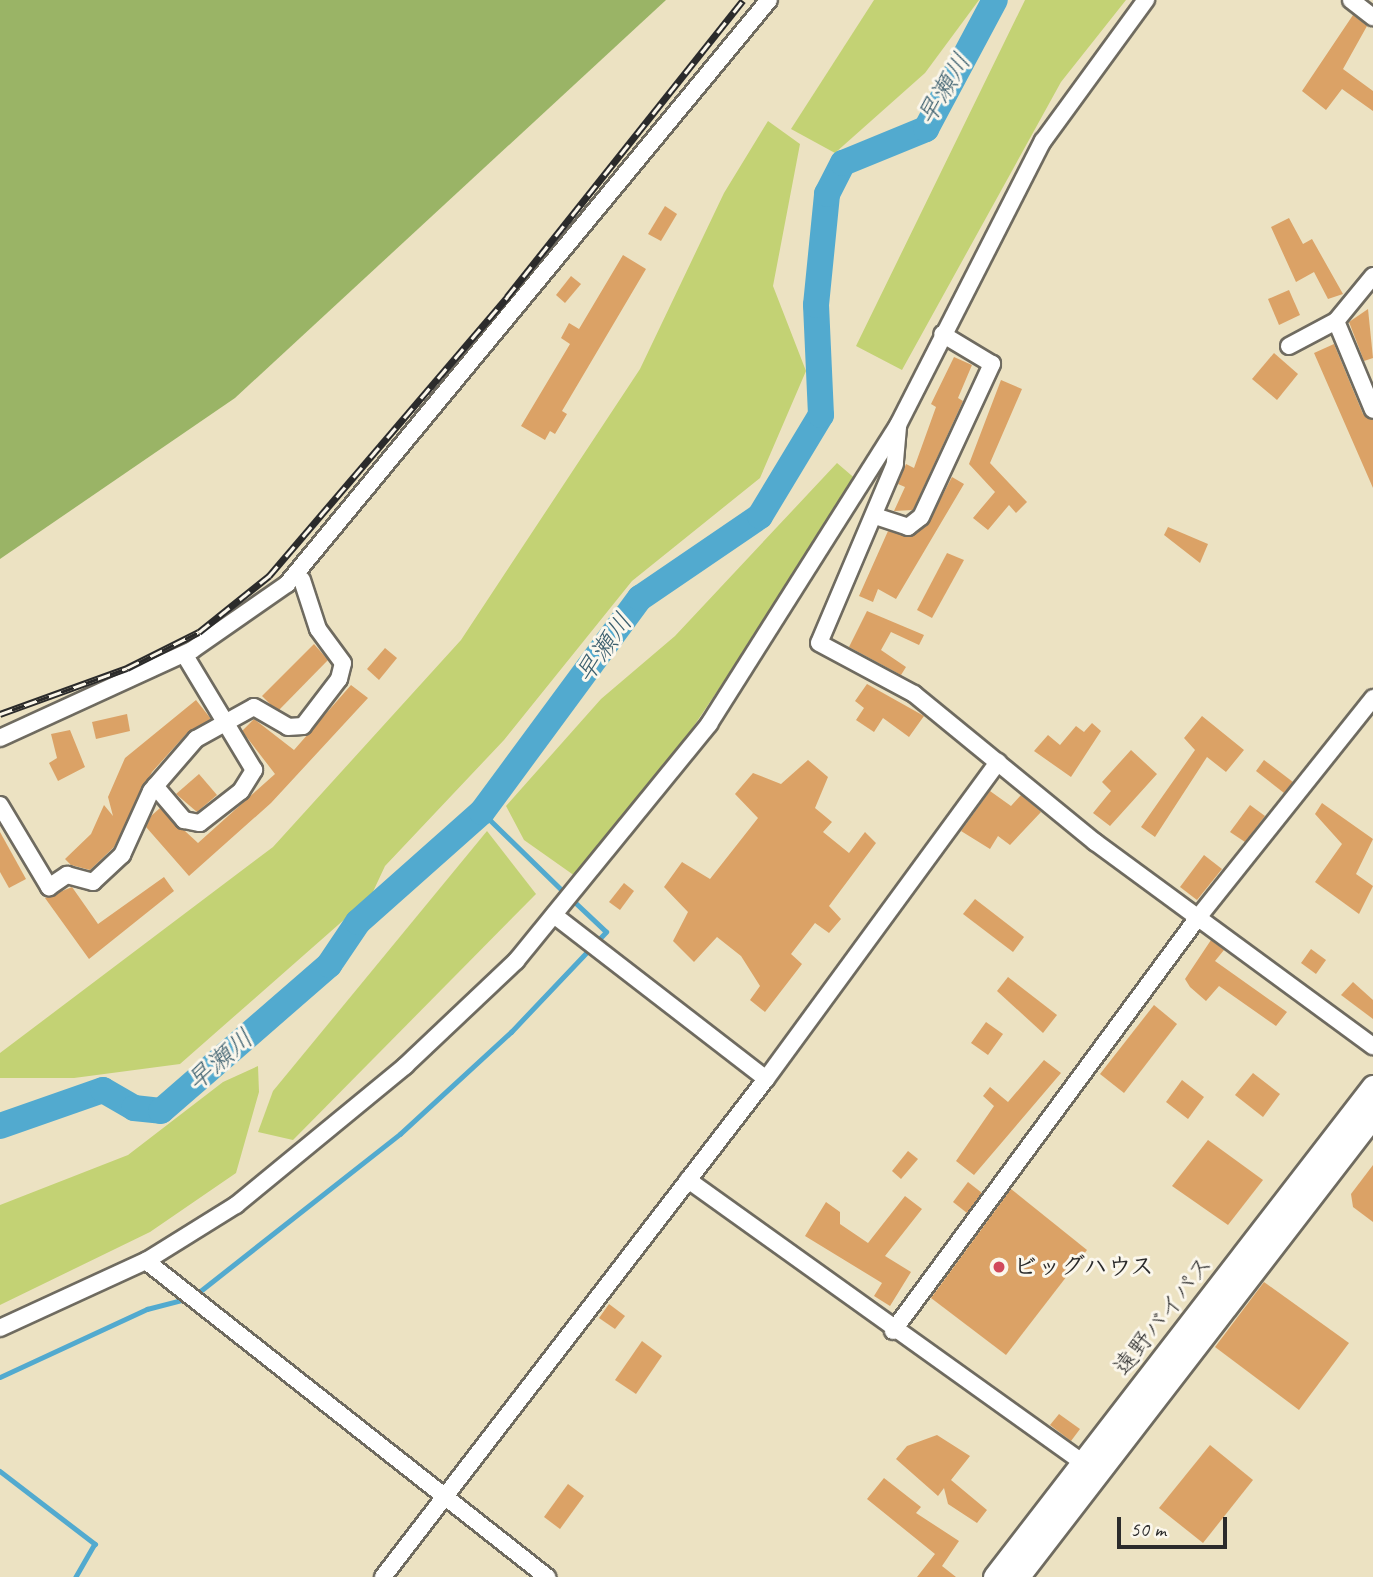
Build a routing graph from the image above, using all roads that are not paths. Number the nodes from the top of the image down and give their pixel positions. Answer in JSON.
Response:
{"nodes":[{"id":1,"x":769,"y":0,"type":"edge"},
{"id":2,"x":1146,"y":0,"type":"edge"},
{"id":3,"x":1351,"y":0,"type":"edge"},
{"id":4,"x":1373,"y":17,"type":"edge"},
{"id":5,"x":1373,"y":276,"type":"edge"},
{"id":6,"x":1336,"y":321,"type":"junction"},
{"id":7,"x":942,"y":334,"type":"junction"},
{"id":8,"x":1289,"y":346,"type":"dead end"},
{"id":9,"x":1373,"y":410,"type":"edge"},
{"id":10,"x":898,"y":425,"type":"junction"},
{"id":11,"x":875,"y":516,"type":"junction"},
{"id":12,"x":302,"y":580,"type":"dead end"},
{"id":13,"x":184,"y":654,"type":"junction"},
{"id":14,"x":1373,"y":698,"type":"edge"},
{"id":15,"x":225,"y":719,"type":"junction"},
{"id":16,"x":0,"y":738,"type":"edge"},
{"id":17,"x":998,"y":762,"type":"junction"},
{"id":18,"x":155,"y":786,"type":"junction"},
{"id":19,"x":0,"y":805,"type":"edge"},
{"id":20,"x":554,"y":915,"type":"junction"},
{"id":21,"x":1196,"y":920,"type":"junction"},
{"id":22,"x":1373,"y":1046,"type":"edge"},
{"id":23,"x":766,"y":1079,"type":"junction"},
{"id":24,"x":1373,"y":1087,"type":"edge"},
{"id":25,"x":1373,"y":1115,"type":"edge"},
{"id":26,"x":688,"y":1180,"type":"junction"},
{"id":27,"x":146,"y":1261,"type":"junction"},
{"id":28,"x":0,"y":1328,"type":"edge"},
{"id":29,"x":893,"y":1331,"type":"junction"},
{"id":30,"x":1083,"y":1463,"type":"junction"},
{"id":31,"x":445,"y":1494,"type":"junction"},
{"id":32,"x":383,"y":1577,"type":"edge"},
{"id":33,"x":547,"y":1577,"type":"edge"},
{"id":34,"x":995,"y":1577,"type":"edge"},
{"id":35,"x":1017,"y":1577,"type":"edge"}],
"edges":[{"from":1,"to":13,"type":"street"},
{"from":2,"to":7,"type":"street"},
{"from":3,"to":4,"type":"street"},
{"from":5,"to":6,"type":"street"},
{"from":6,"to":8,"type":"street"},
{"from":6,"to":9,"type":"street"},
{"from":7,"to":10,"type":"street"},
{"from":7,"to":11,"type":"street"},
{"from":10,"to":11,"type":"street"},
{"from":10,"to":20,"type":"street"},
{"from":11,"to":17,"type":"street"},
{"from":12,"to":15,"type":"street"},
{"from":13,"to":15,"type":"street"},
{"from":13,"to":16,"type":"street"},
{"from":14,"to":21,"type":"street"},
{"from":15,"to":18,"type":"street"},
{"from":15,"to":18,"type":"street"},
{"from":17,"to":21,"type":"street"},
{"from":17,"to":23,"type":"street"},
{"from":18,"to":19,"type":"street"},
{"from":20,"to":23,"type":"street"},
{"from":20,"to":27,"type":"street"},
{"from":21,"to":22,"type":"street"},
{"from":21,"to":29,"type":"street"},
{"from":23,"to":26,"type":"street"},
{"from":24,"to":30,"type":"highway","name":"遠野バイパス"},
{"from":25,"to":35,"type":"highway","name":"遠野バイパス"},
{"from":26,"to":29,"type":"street"},
{"from":26,"to":31,"type":"street"},
{"from":27,"to":28,"type":"street"},
{"from":27,"to":31,"type":"street"},
{"from":29,"to":30,"type":"street"},
{"from":30,"to":34,"type":"highway","name":"遠野バイパス"},
{"from":31,"to":32,"type":"street"},
{"from":31,"to":33,"type":"street"}]}
